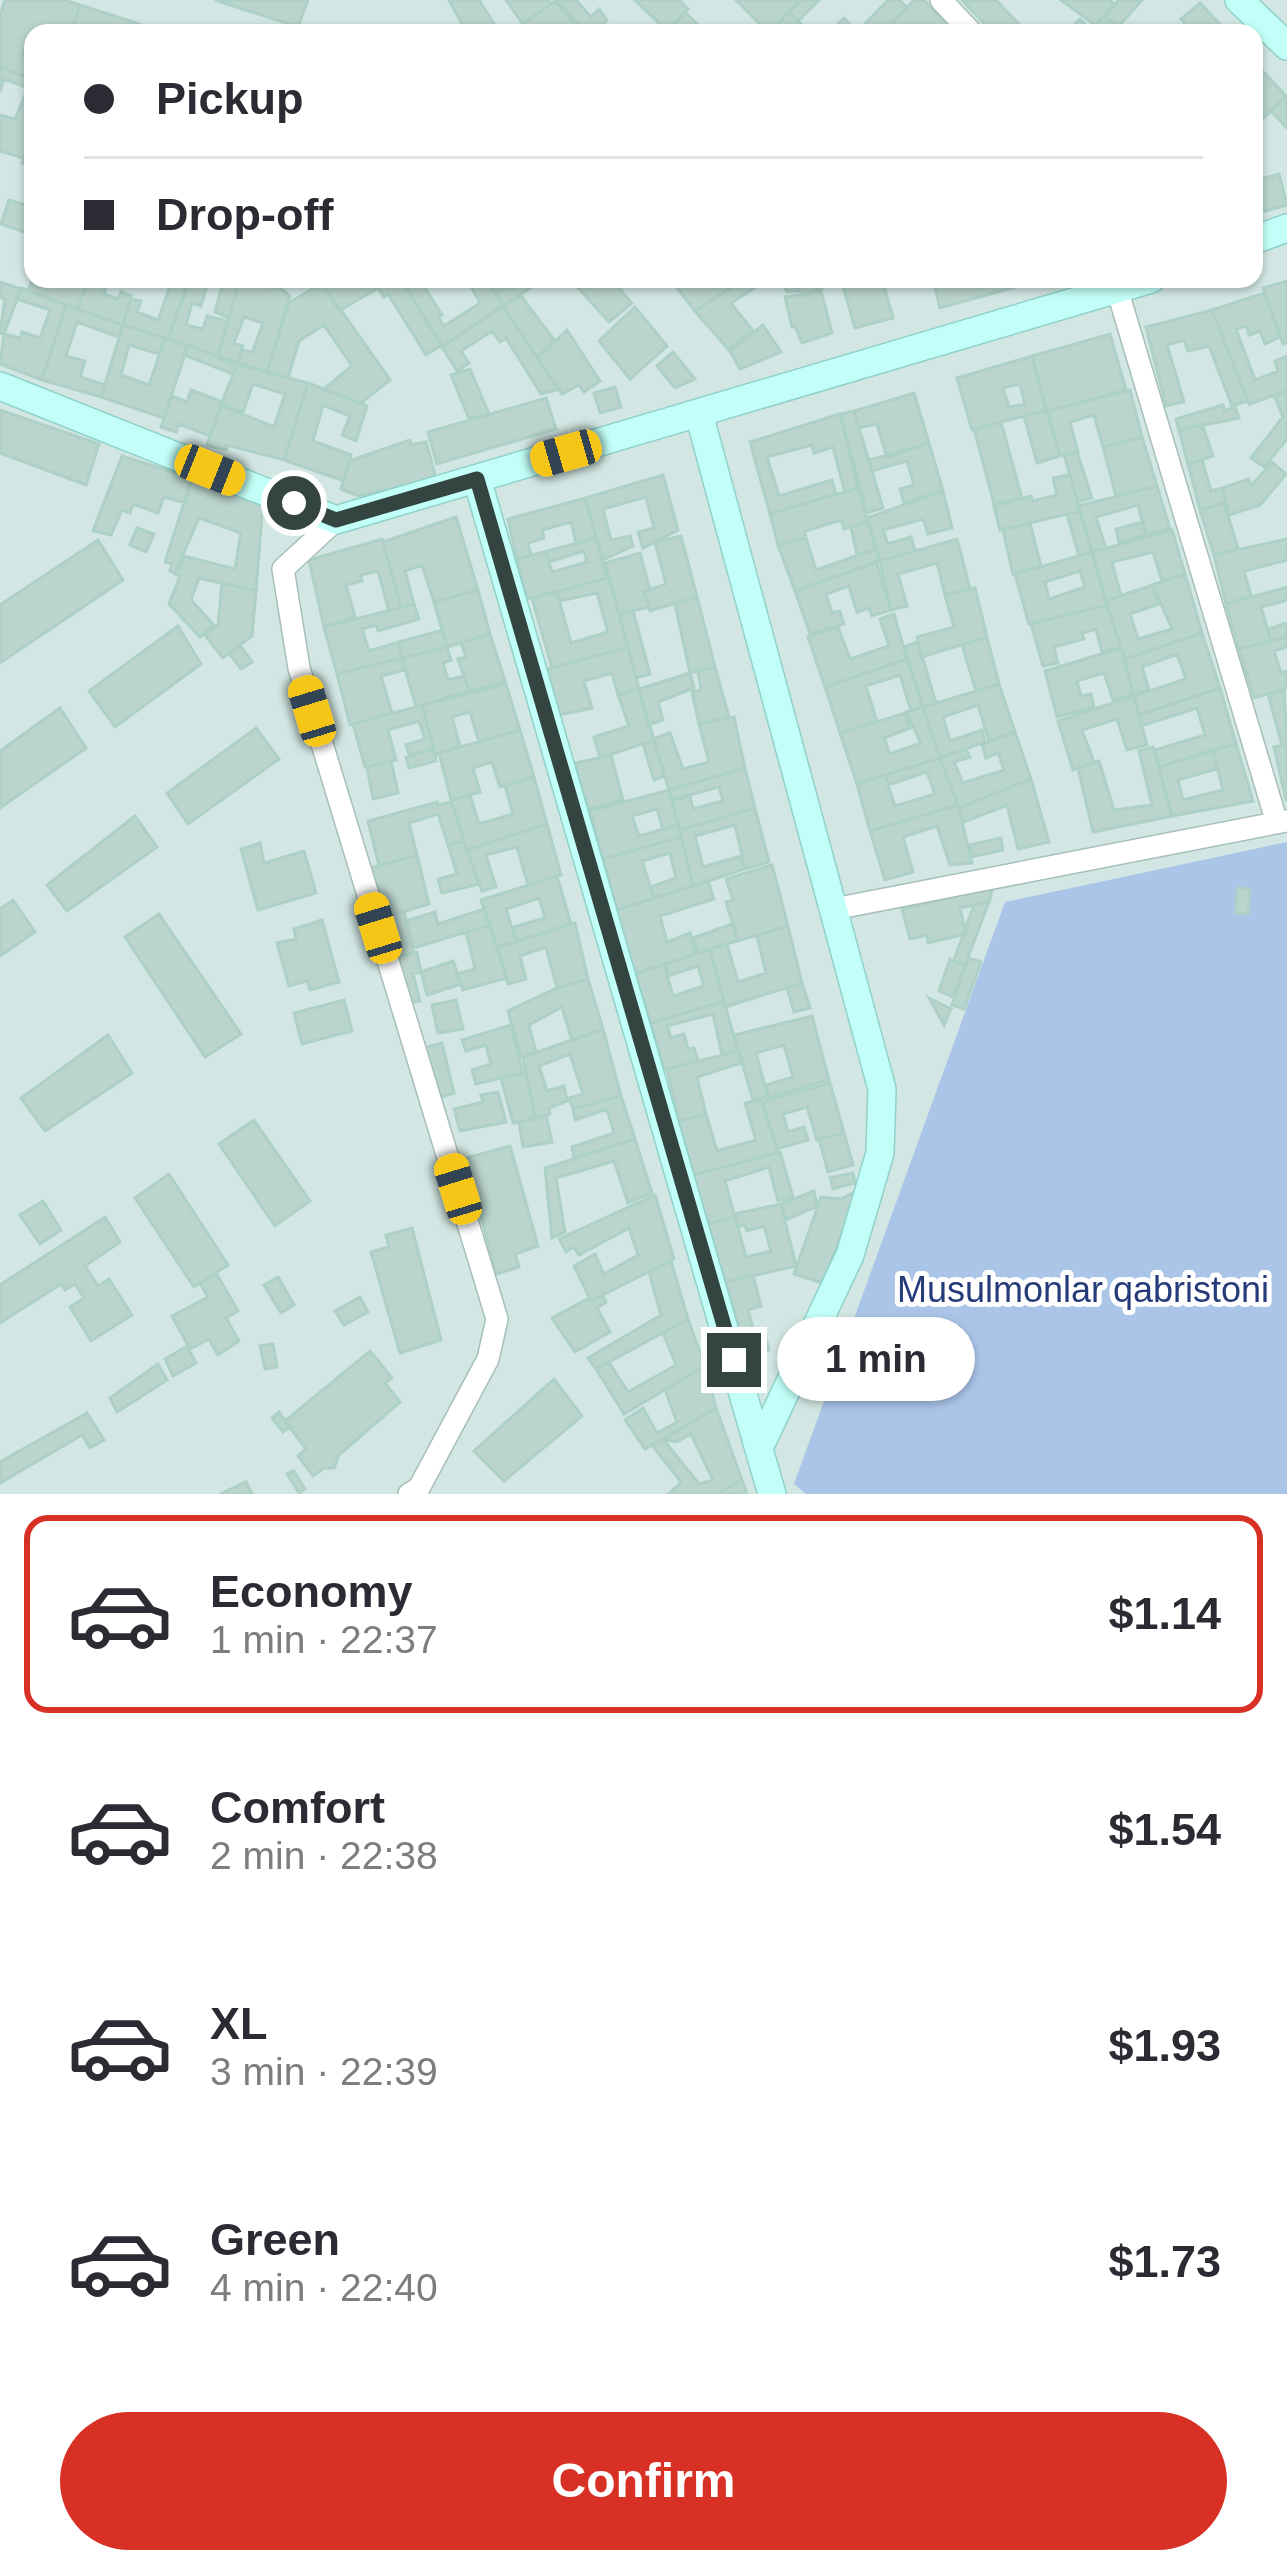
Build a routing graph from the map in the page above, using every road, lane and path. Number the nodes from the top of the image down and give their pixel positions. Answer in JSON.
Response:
{"nodes":[{"id":1,"x":941,"y":0,"type":"edge"},
{"id":2,"x":1239,"y":0,"type":"edge"},
{"id":3,"x":964,"y":24,"type":"edge"},
{"id":4,"x":1287,"y":46,"type":"edge"},
{"id":5,"x":1106,"y":288,"type":"edge"},
{"id":6,"x":1117,"y":288,"type":"edge"},
{"id":7,"x":0,"y":386,"type":"edge"},
{"id":8,"x":699,"y":414,"type":"junction"},
{"id":9,"x":477,"y":479,"type":"junction"},
{"id":10,"x":336,"y":520,"type":"junction"},
{"id":11,"x":1282,"y":822,"type":"edge"},
{"id":12,"x":834,"y":910,"type":"junction"},
{"id":13,"x":759,"y":1448,"type":"junction"},
{"id":14,"x":409,"y":1494,"type":"edge"},
{"id":15,"x":772,"y":1494,"type":"edge"}],
"edges":[{"from":1,"to":3,"type":"street"},
{"from":2,"to":4,"type":"street"},
{"from":5,"to":8,"type":"street"},
{"from":6,"to":11,"type":"street"},
{"from":7,"to":10,"type":"street"},
{"from":8,"to":9,"type":"street"},
{"from":8,"to":12,"type":"street"},
{"from":9,"to":10,"type":"street"},
{"from":9,"to":13,"type":"street"},
{"from":10,"to":14,"type":"street"},
{"from":11,"to":12,"type":"street"},
{"from":12,"to":13,"type":"street"},
{"from":13,"to":15,"type":"street"}]}
